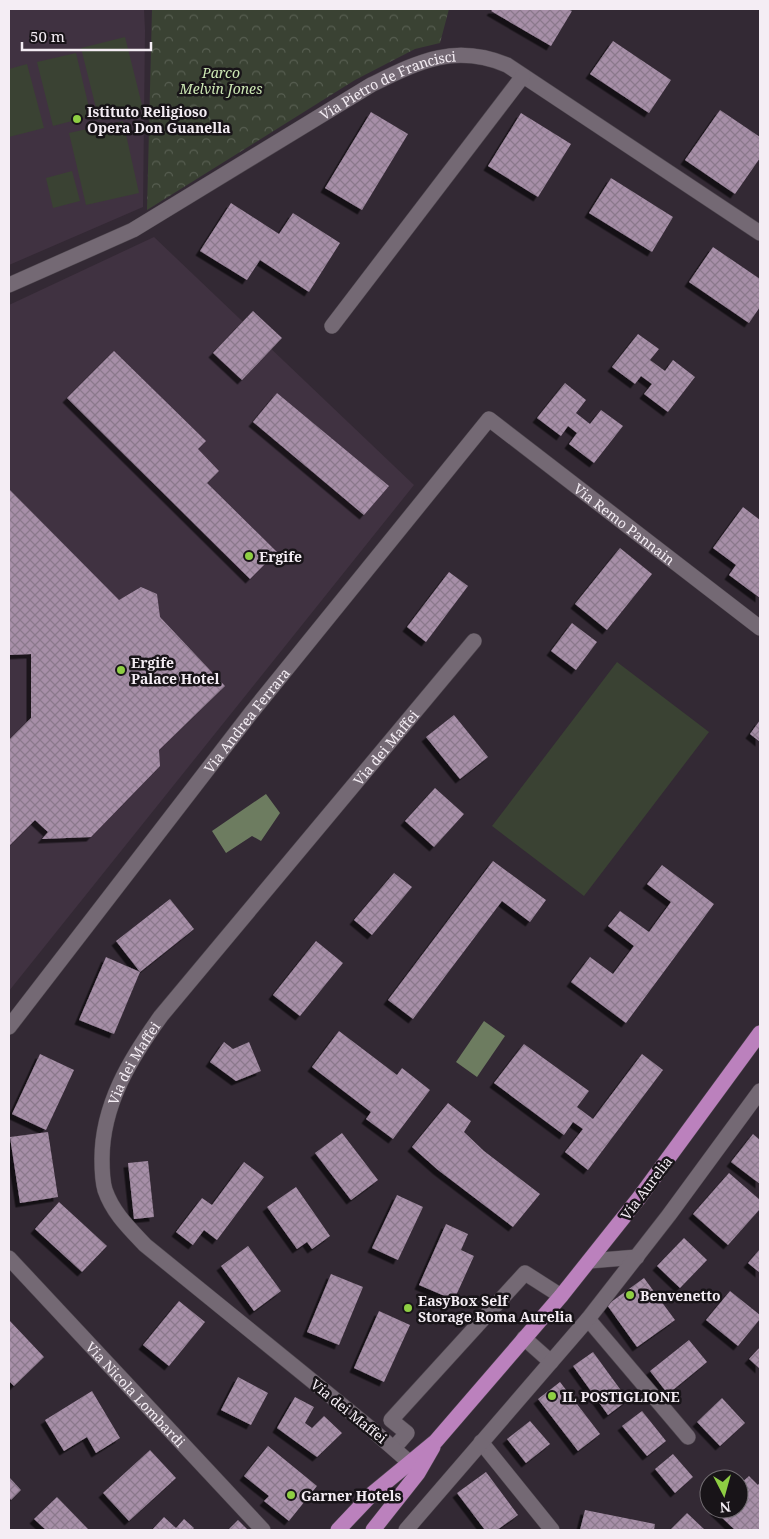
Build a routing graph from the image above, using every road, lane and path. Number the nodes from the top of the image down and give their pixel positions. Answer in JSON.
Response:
{"nodes":[{"id":1,"x":523,"y":76,"type":"junction"},
{"id":2,"x":760,"y":233,"type":"edge"},
{"id":3,"x":9,"y":286,"type":"edge"},
{"id":4,"x":332,"y":326,"type":"dead end"},
{"id":5,"x":488,"y":419,"type":"joint"},
{"id":6,"x":760,"y":628,"type":"edge"},
{"id":7,"x":474,"y":641,"type":"dead end"},
{"id":8,"x":9,"y":1027,"type":"edge"},
{"id":9,"x":760,"y":1033,"type":"edge"},
{"id":10,"x":760,"y":1092,"type":"edge"},
{"id":11,"x":637,"y":1257,"type":"junction"},
{"id":12,"x":9,"y":1258,"type":"edge"},
{"id":13,"x":589,"y":1261,"type":"junction"},
{"id":14,"x":561,"y":1296,"type":"junction"},
{"id":15,"x":588,"y":1319,"type":"junction"},
{"id":16,"x":524,"y":1338,"type":"junction"},
{"id":17,"x":551,"y":1362,"type":"junction"},
{"id":18,"x":688,"y":1438,"type":"dead end"},
{"id":19,"x":436,"y":1441,"type":"junction"},
{"id":20,"x":481,"y":1442,"type":"junction"},
{"id":21,"x":394,"y":1448,"type":"junction"},
{"id":22,"x":409,"y":1462,"type":"junction"},
{"id":23,"x":263,"y":1530,"type":"edge"},
{"id":24,"x":338,"y":1530,"type":"edge"},
{"id":25,"x":373,"y":1530,"type":"edge"},
{"id":26,"x":406,"y":1530,"type":"edge"},
{"id":27,"x":552,"y":1530,"type":"edge"}],
"edges":[{"from":1,"to":2,"type":"street","name":"Via Pietro de Francisci"},
{"from":1,"to":3,"type":"street","name":"Via Pietro de Francisci"},
{"from":1,"to":4,"type":"street"},
{"from":5,"to":6,"type":"street","name":"Via Remo Pannain"},
{"from":5,"to":8,"type":"street","name":"Via Andrea Ferrara"},
{"from":7,"to":21,"type":"street","name":"Via dei Maffei"},
{"from":9,"to":13,"type":"main road","name":"Via Aurelia"},
{"from":10,"to":11,"type":"street"},
{"from":11,"to":13,"type":"street"},
{"from":11,"to":15,"type":"street"},
{"from":12,"to":23,"type":"street","name":"Via Nicola Lombardi"},
{"from":13,"to":14,"type":"main road","name":"Via Aurelia"},
{"from":14,"to":16,"type":"main road","name":"Via Aurelia"},
{"from":14,"to":21,"type":"street"},
{"from":15,"to":17,"type":"street"},
{"from":15,"to":18,"type":"street"},
{"from":16,"to":17,"type":"street"},
{"from":16,"to":19,"type":"main road","name":"Via Aurelia"},
{"from":17,"to":20,"type":"street"},
{"from":19,"to":22,"type":"main road","name":"Via Aurelia"},
{"from":19,"to":25,"type":"main road","name":"Via Aurelia"},
{"from":20,"to":26,"type":"street"},
{"from":20,"to":27,"type":"street"},
{"from":21,"to":22,"type":"street","name":"Via dei Maffei"},
{"from":22,"to":24,"type":"main road","name":"Via Aurelia"}]}
